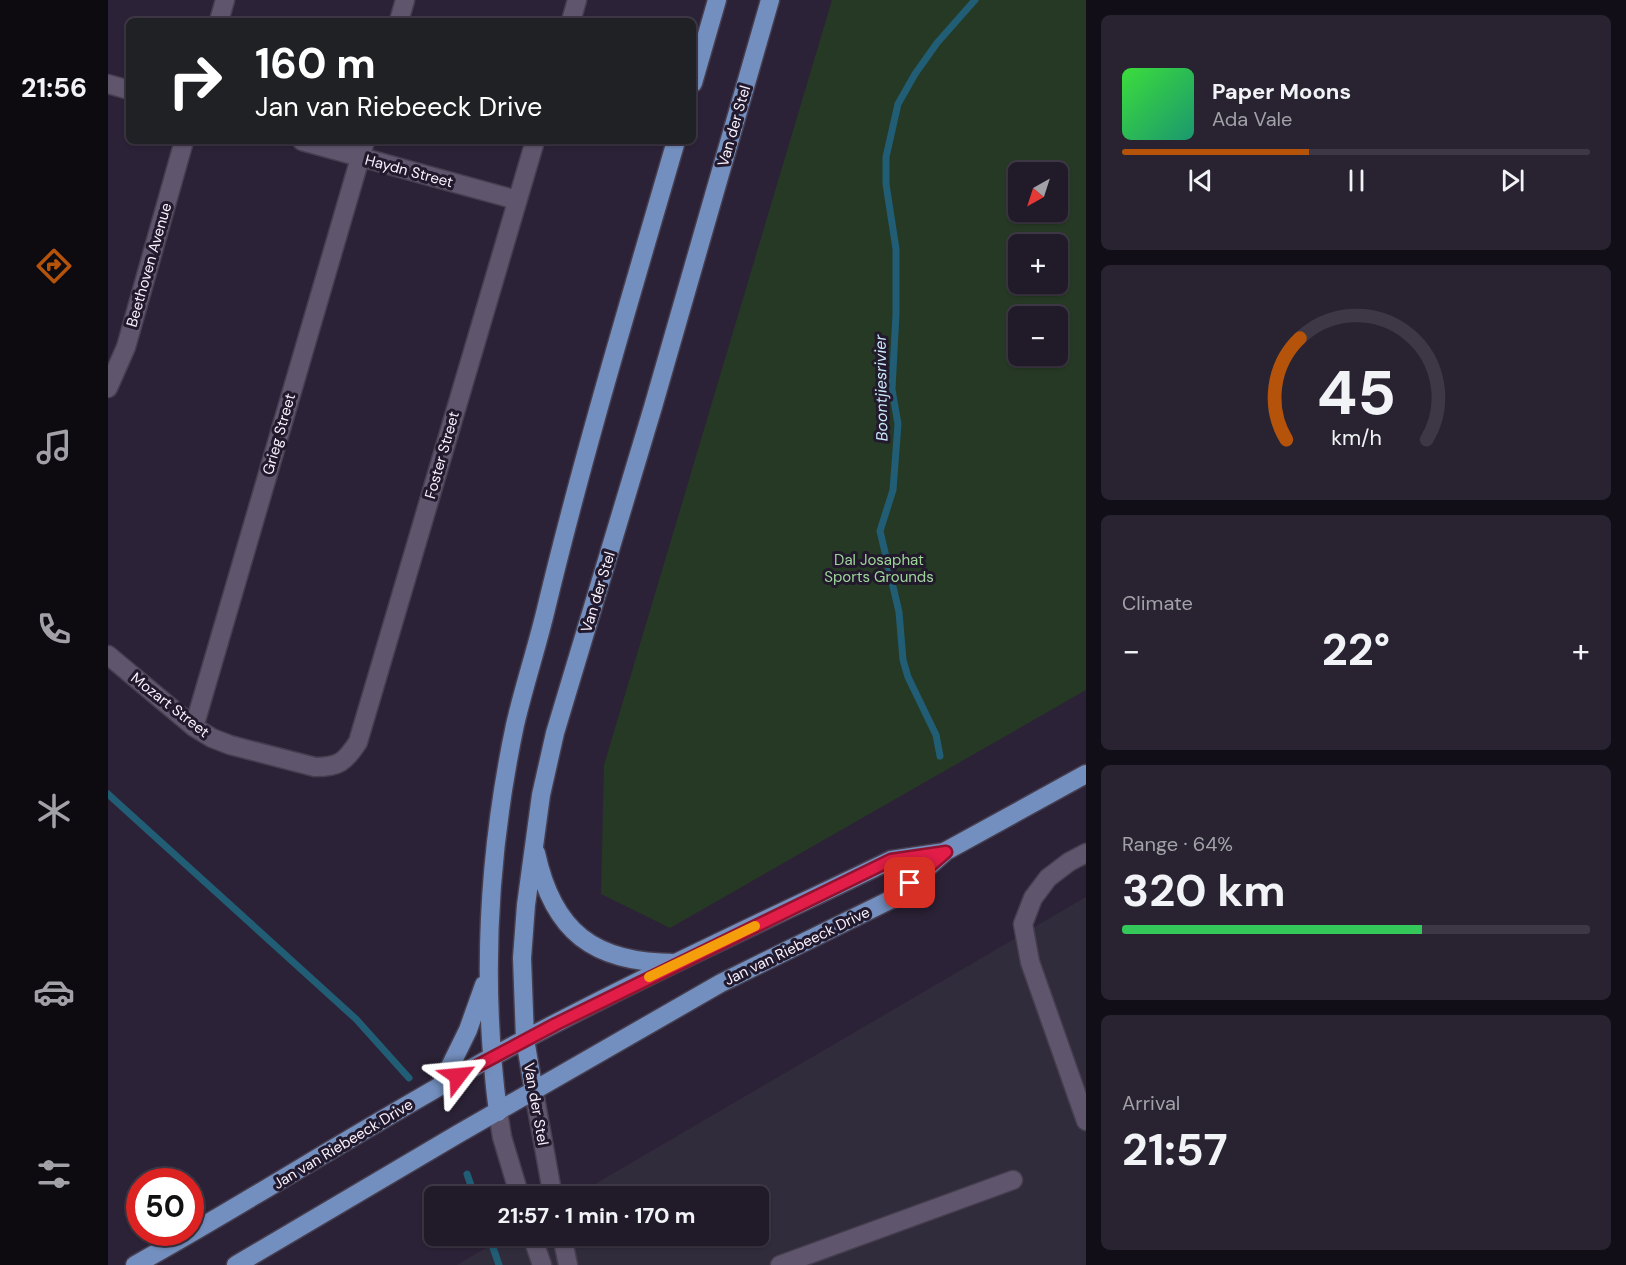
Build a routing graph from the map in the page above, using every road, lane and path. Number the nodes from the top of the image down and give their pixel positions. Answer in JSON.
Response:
{"nodes":[{"id":1,"x":225,"y":0,"type":"edge"},
{"id":2,"x":405,"y":0,"type":"edge"},
{"id":3,"x":577,"y":0,"type":"edge"},
{"id":4,"x":717,"y":0,"type":"edge"},
{"id":5,"x":770,"y":0,"type":"edge"},
{"id":6,"x":220,"y":18,"type":"edge"},
{"id":7,"x":400,"y":18,"type":"edge"},
{"id":8,"x":572,"y":18,"type":"edge"},
{"id":9,"x":696,"y":73,"type":"edge"},
{"id":10,"x":108,"y":84,"type":"edge"},
{"id":11,"x":126,"y":89,"type":"edge"},
{"id":12,"x":183,"y":144,"type":"edge"},
{"id":13,"x":325,"y":144,"type":"edge"},
{"id":14,"x":534,"y":144,"type":"edge"},
{"id":15,"x":675,"y":144,"type":"edge"},
{"id":16,"x":363,"y":149,"type":"edge"},
{"id":17,"x":517,"y":200,"type":"junction"},
{"id":18,"x":108,"y":388,"type":"edge"},
{"id":19,"x":108,"y":655,"type":"edge"},
{"id":20,"x":194,"y":727,"type":"junction"},
{"id":21,"x":341,"y":764,"type":"joint"},
{"id":22,"x":1086,"y":774,"type":"edge"},
{"id":23,"x":533,"y":839,"type":"junction"},
{"id":24,"x":946,"y":852,"type":"junction"},
{"id":25,"x":1086,"y":853,"type":"edge"},
{"id":26,"x":679,"y":963,"type":"junction"},
{"id":27,"x":488,"y":975,"type":"junction"},
{"id":28,"x":525,"y":1039,"type":"junction"},
{"id":29,"x":491,"y":1058,"type":"junction"},
{"id":30,"x":441,"y":1085,"type":"junction"},
{"id":31,"x":534,"y":1092,"type":"junction"},
{"id":32,"x":498,"y":1112,"type":"junction"},
{"id":33,"x":1086,"y":1121,"type":"edge"},
{"id":34,"x":1013,"y":1179,"type":"dead end"},
{"id":35,"x":517,"y":1186,"type":"edge"},
{"id":36,"x":551,"y":1186,"type":"edge"},
{"id":37,"x":535,"y":1246,"type":"edge"},
{"id":38,"x":564,"y":1246,"type":"edge"},
{"id":39,"x":135,"y":1265,"type":"edge"},
{"id":40,"x":237,"y":1265,"type":"edge"},
{"id":41,"x":542,"y":1265,"type":"edge"},
{"id":42,"x":568,"y":1265,"type":"edge"},
{"id":43,"x":780,"y":1265,"type":"edge"}],
"edges":[{"from":1,"to":6,"type":"street"},
{"from":2,"to":7,"type":"street"},
{"from":3,"to":8,"type":"street"},
{"from":4,"to":9,"type":"main road"},
{"from":5,"to":23,"type":"main road","name":"Van der Stel"},
{"from":10,"to":11,"type":"street"},
{"from":12,"to":18,"type":"street","name":"Beethoven Avenue"},
{"from":13,"to":16,"type":"street","name":"Haydn Street"},
{"from":14,"to":17,"type":"street","name":"Foster Street"},
{"from":15,"to":27,"type":"main road"},
{"from":16,"to":17,"type":"street","name":"Haydn Street"},
{"from":16,"to":20,"type":"street","name":"Grieg Street"},
{"from":17,"to":21,"type":"street","name":"Foster Street"},
{"from":19,"to":20,"type":"street","name":"Mozart Street"},
{"from":20,"to":21,"type":"street","name":"Mozart Street"},
{"from":22,"to":24,"type":"main road","name":"Jan van Riebeeck Drive"},
{"from":23,"to":26,"type":"main road"},
{"from":23,"to":28,"type":"main road","name":"Van der Stel"},
{"from":24,"to":26,"type":"main road","name":"Jan van Riebeeck Drive"},
{"from":24,"to":31,"type":"main road","name":"Jan van Riebeeck Drive"},
{"from":25,"to":33,"type":"street"},
{"from":26,"to":28,"type":"main road","name":"Jan van Riebeeck Drive"},
{"from":27,"to":29,"type":"main road"},
{"from":27,"to":30,"type":"main road"},
{"from":28,"to":29,"type":"main road","name":"Jan van Riebeeck Drive"},
{"from":28,"to":31,"type":"main road","name":"Van der Stel"},
{"from":29,"to":30,"type":"main road","name":"Jan van Riebeeck Drive"},
{"from":29,"to":32,"type":"main road"},
{"from":30,"to":39,"type":"main road","name":"Jan van Riebeeck Drive"},
{"from":31,"to":32,"type":"main road","name":"Jan van Riebeeck Drive"},
{"from":31,"to":36,"type":"street","name":"Van der Stel"},
{"from":32,"to":35,"type":"street"},
{"from":32,"to":40,"type":"main road","name":"Jan van Riebeeck Drive"},
{"from":34,"to":43,"type":"street"},
{"from":37,"to":41,"type":"street"},
{"from":38,"to":42,"type":"street"}]}
